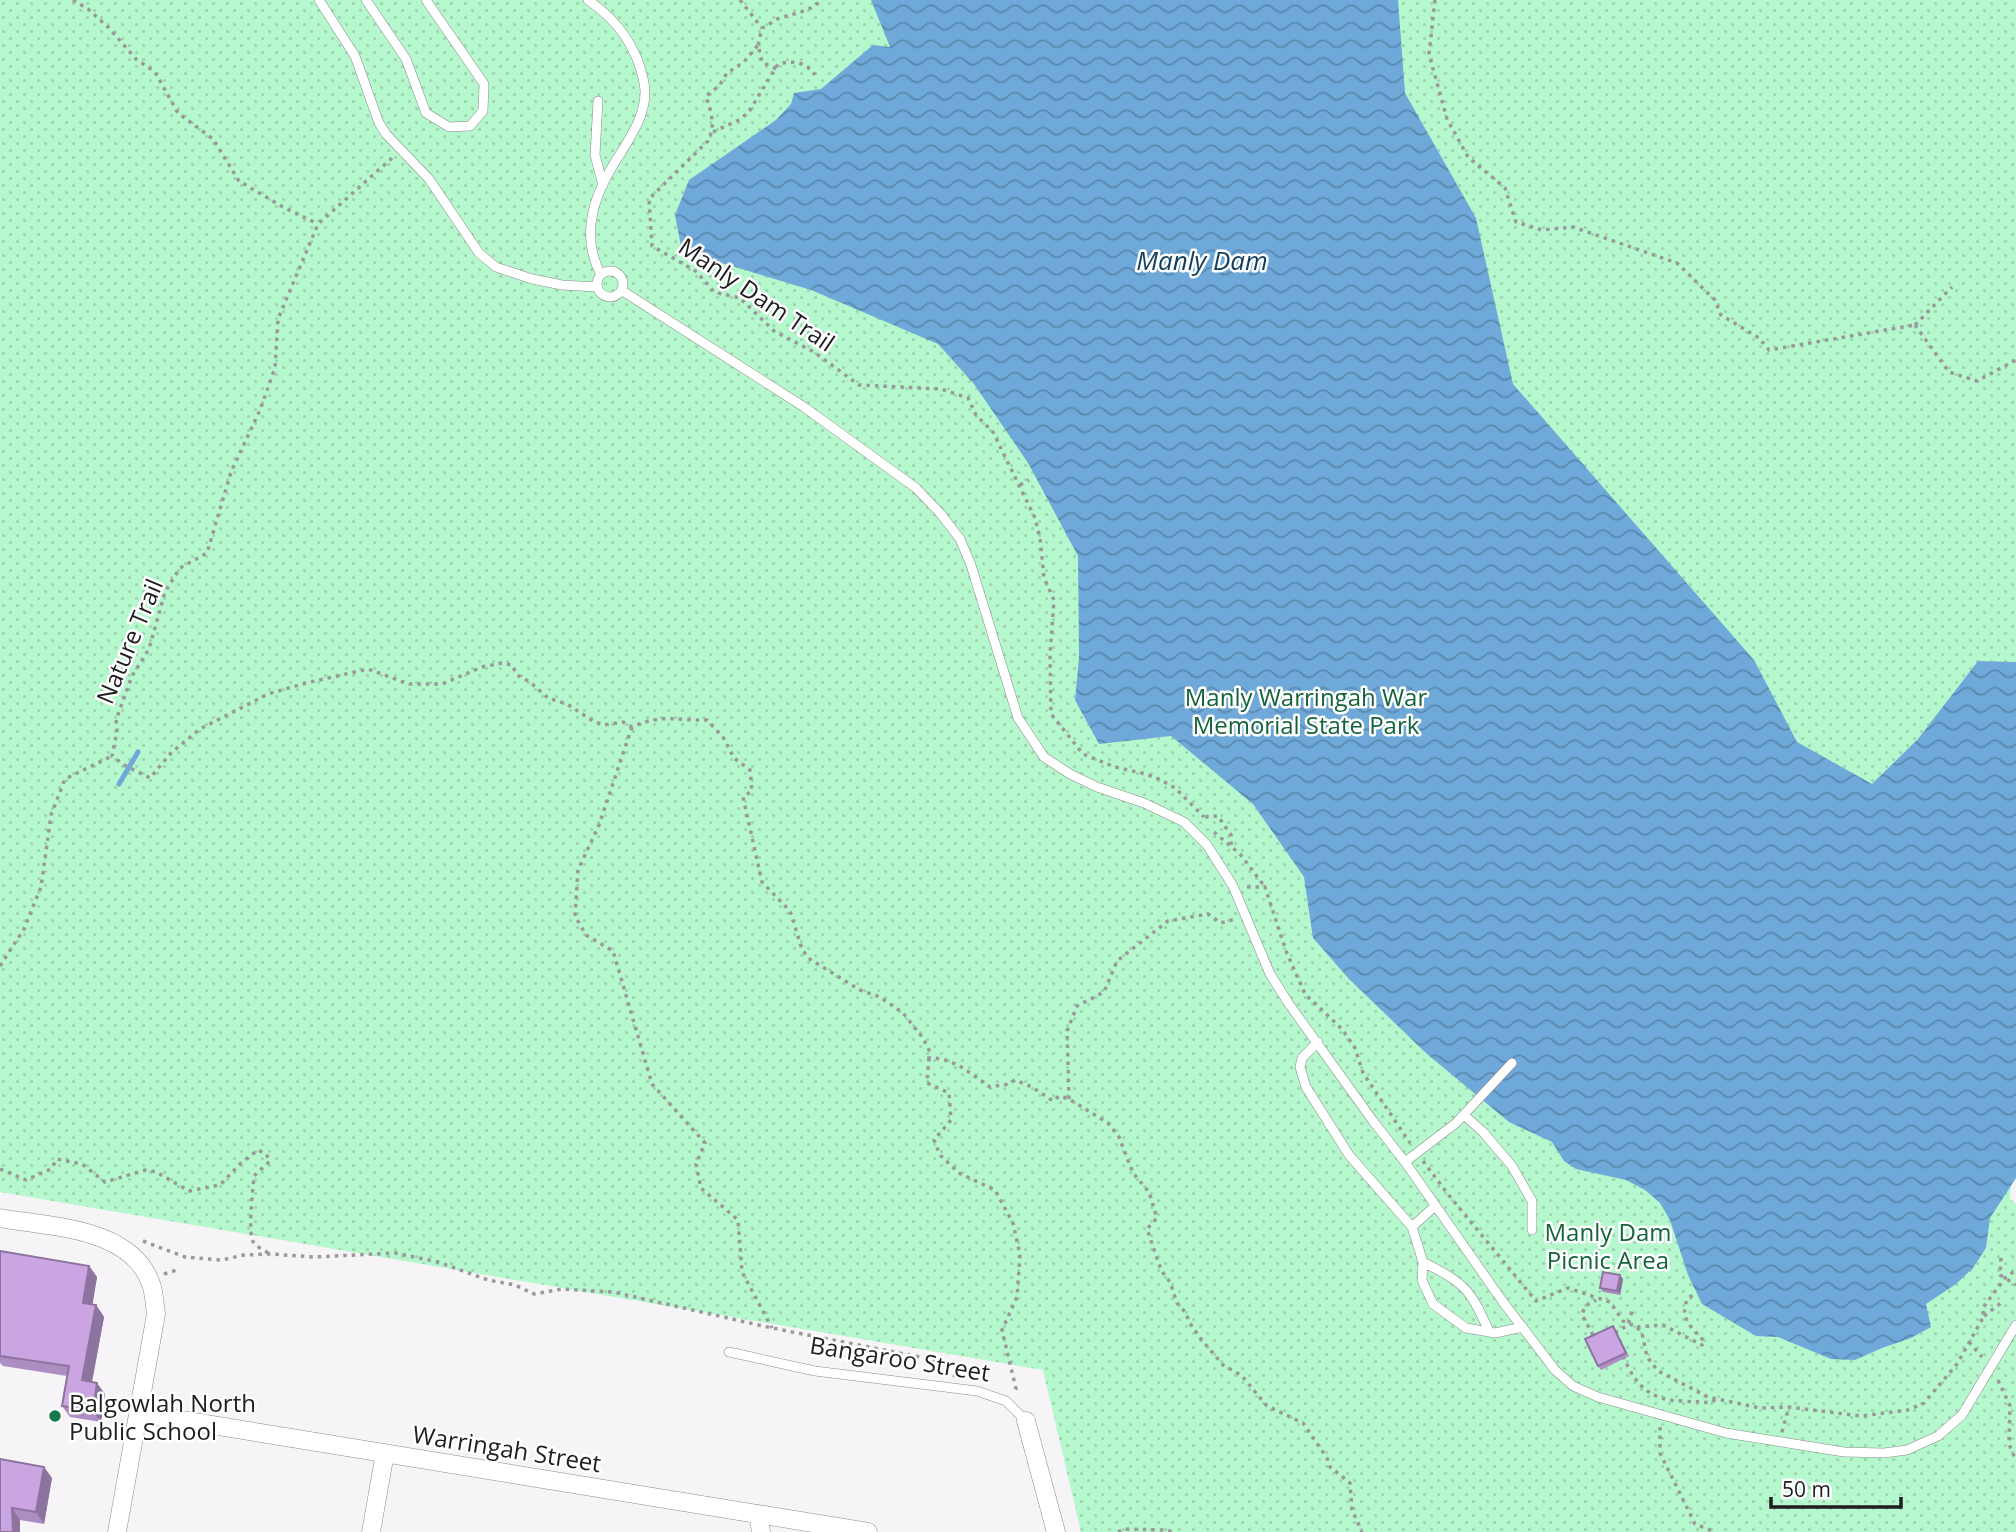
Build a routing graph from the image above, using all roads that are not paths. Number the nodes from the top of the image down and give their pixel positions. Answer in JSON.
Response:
{"nodes":[{"id":1,"x":366,"y":0,"type":"edge"},
{"id":2,"x":426,"y":0,"type":"edge"},
{"id":3,"x":588,"y":0,"type":"edge"},
{"id":4,"x":322,"y":1,"type":"edge"},
{"id":5,"x":598,"y":101,"type":"dead end"},
{"id":6,"x":603,"y":186,"type":"junction"},
{"id":7,"x":601,"y":275,"type":"junction"},
{"id":8,"x":597,"y":287,"type":"junction"},
{"id":9,"x":621,"y":290,"type":"junction"},
{"id":10,"x":1318,"y":1042,"type":"junction"},
{"id":11,"x":1512,"y":1063,"type":"dead end"},
{"id":12,"x":1464,"y":1115,"type":"junction"},
{"id":13,"x":1405,"y":1162,"type":"junction"},
{"id":14,"x":1435,"y":1206,"type":"junction"},
{"id":15,"x":0,"y":1218,"type":"edge"},
{"id":16,"x":1412,"y":1227,"type":"junction"},
{"id":17,"x":1532,"y":1230,"type":"dead end"},
{"id":18,"x":1423,"y":1262,"type":"junction"},
{"id":19,"x":2016,"y":1325,"type":"edge"},
{"id":20,"x":1523,"y":1327,"type":"junction"},
{"id":21,"x":1489,"y":1332,"type":"junction"},
{"id":22,"x":729,"y":1352,"type":"dead end"},
{"id":23,"x":138,"y":1413,"type":"junction"},
{"id":24,"x":1026,"y":1421,"type":"joint"},
{"id":25,"x":386,"y":1453,"type":"junction"},
{"id":26,"x":760,"y":1523,"type":"edge"},
{"id":27,"x":117,"y":1532,"type":"edge"},
{"id":28,"x":371,"y":1532,"type":"edge"},
{"id":29,"x":868,"y":1532,"type":"edge"},
{"id":30,"x":1056,"y":1532,"type":"edge"}],
"edges":[{"from":1,"to":2,"type":"lane"},
{"from":3,"to":6,"type":"lane"},
{"from":4,"to":8,"type":"lane"},
{"from":5,"to":6,"type":"lane"},
{"from":6,"to":7,"type":"lane"},
{"from":7,"to":8,"type":"lane"},
{"from":7,"to":9,"type":"lane"},
{"from":8,"to":9,"type":"lane"},
{"from":9,"to":10,"type":"lane"},
{"from":10,"to":13,"type":"lane"},
{"from":10,"to":16,"type":"lane"},
{"from":11,"to":12,"type":"lane"},
{"from":12,"to":13,"type":"lane"},
{"from":12,"to":17,"type":"lane"},
{"from":13,"to":14,"type":"lane"},
{"from":14,"to":16,"type":"lane"},
{"from":14,"to":20,"type":"lane"},
{"from":15,"to":23,"type":"street"},
{"from":16,"to":18,"type":"lane"},
{"from":18,"to":21,"type":"lane"},
{"from":18,"to":21,"type":"lane"},
{"from":19,"to":20,"type":"lane"},
{"from":20,"to":21,"type":"lane"},
{"from":22,"to":24,"type":"lane","name":"Bangaroo Street"},
{"from":23,"to":25,"type":"street","name":"Warringah Street"},
{"from":23,"to":27,"type":"street"},
{"from":24,"to":30,"type":"street","name":"Bangaroo Street"},
{"from":25,"to":26,"type":"street","name":"Warringah Street"},
{"from":25,"to":28,"type":"street"},
{"from":26,"to":29,"type":"street","name":"Warringah Street"}]}
